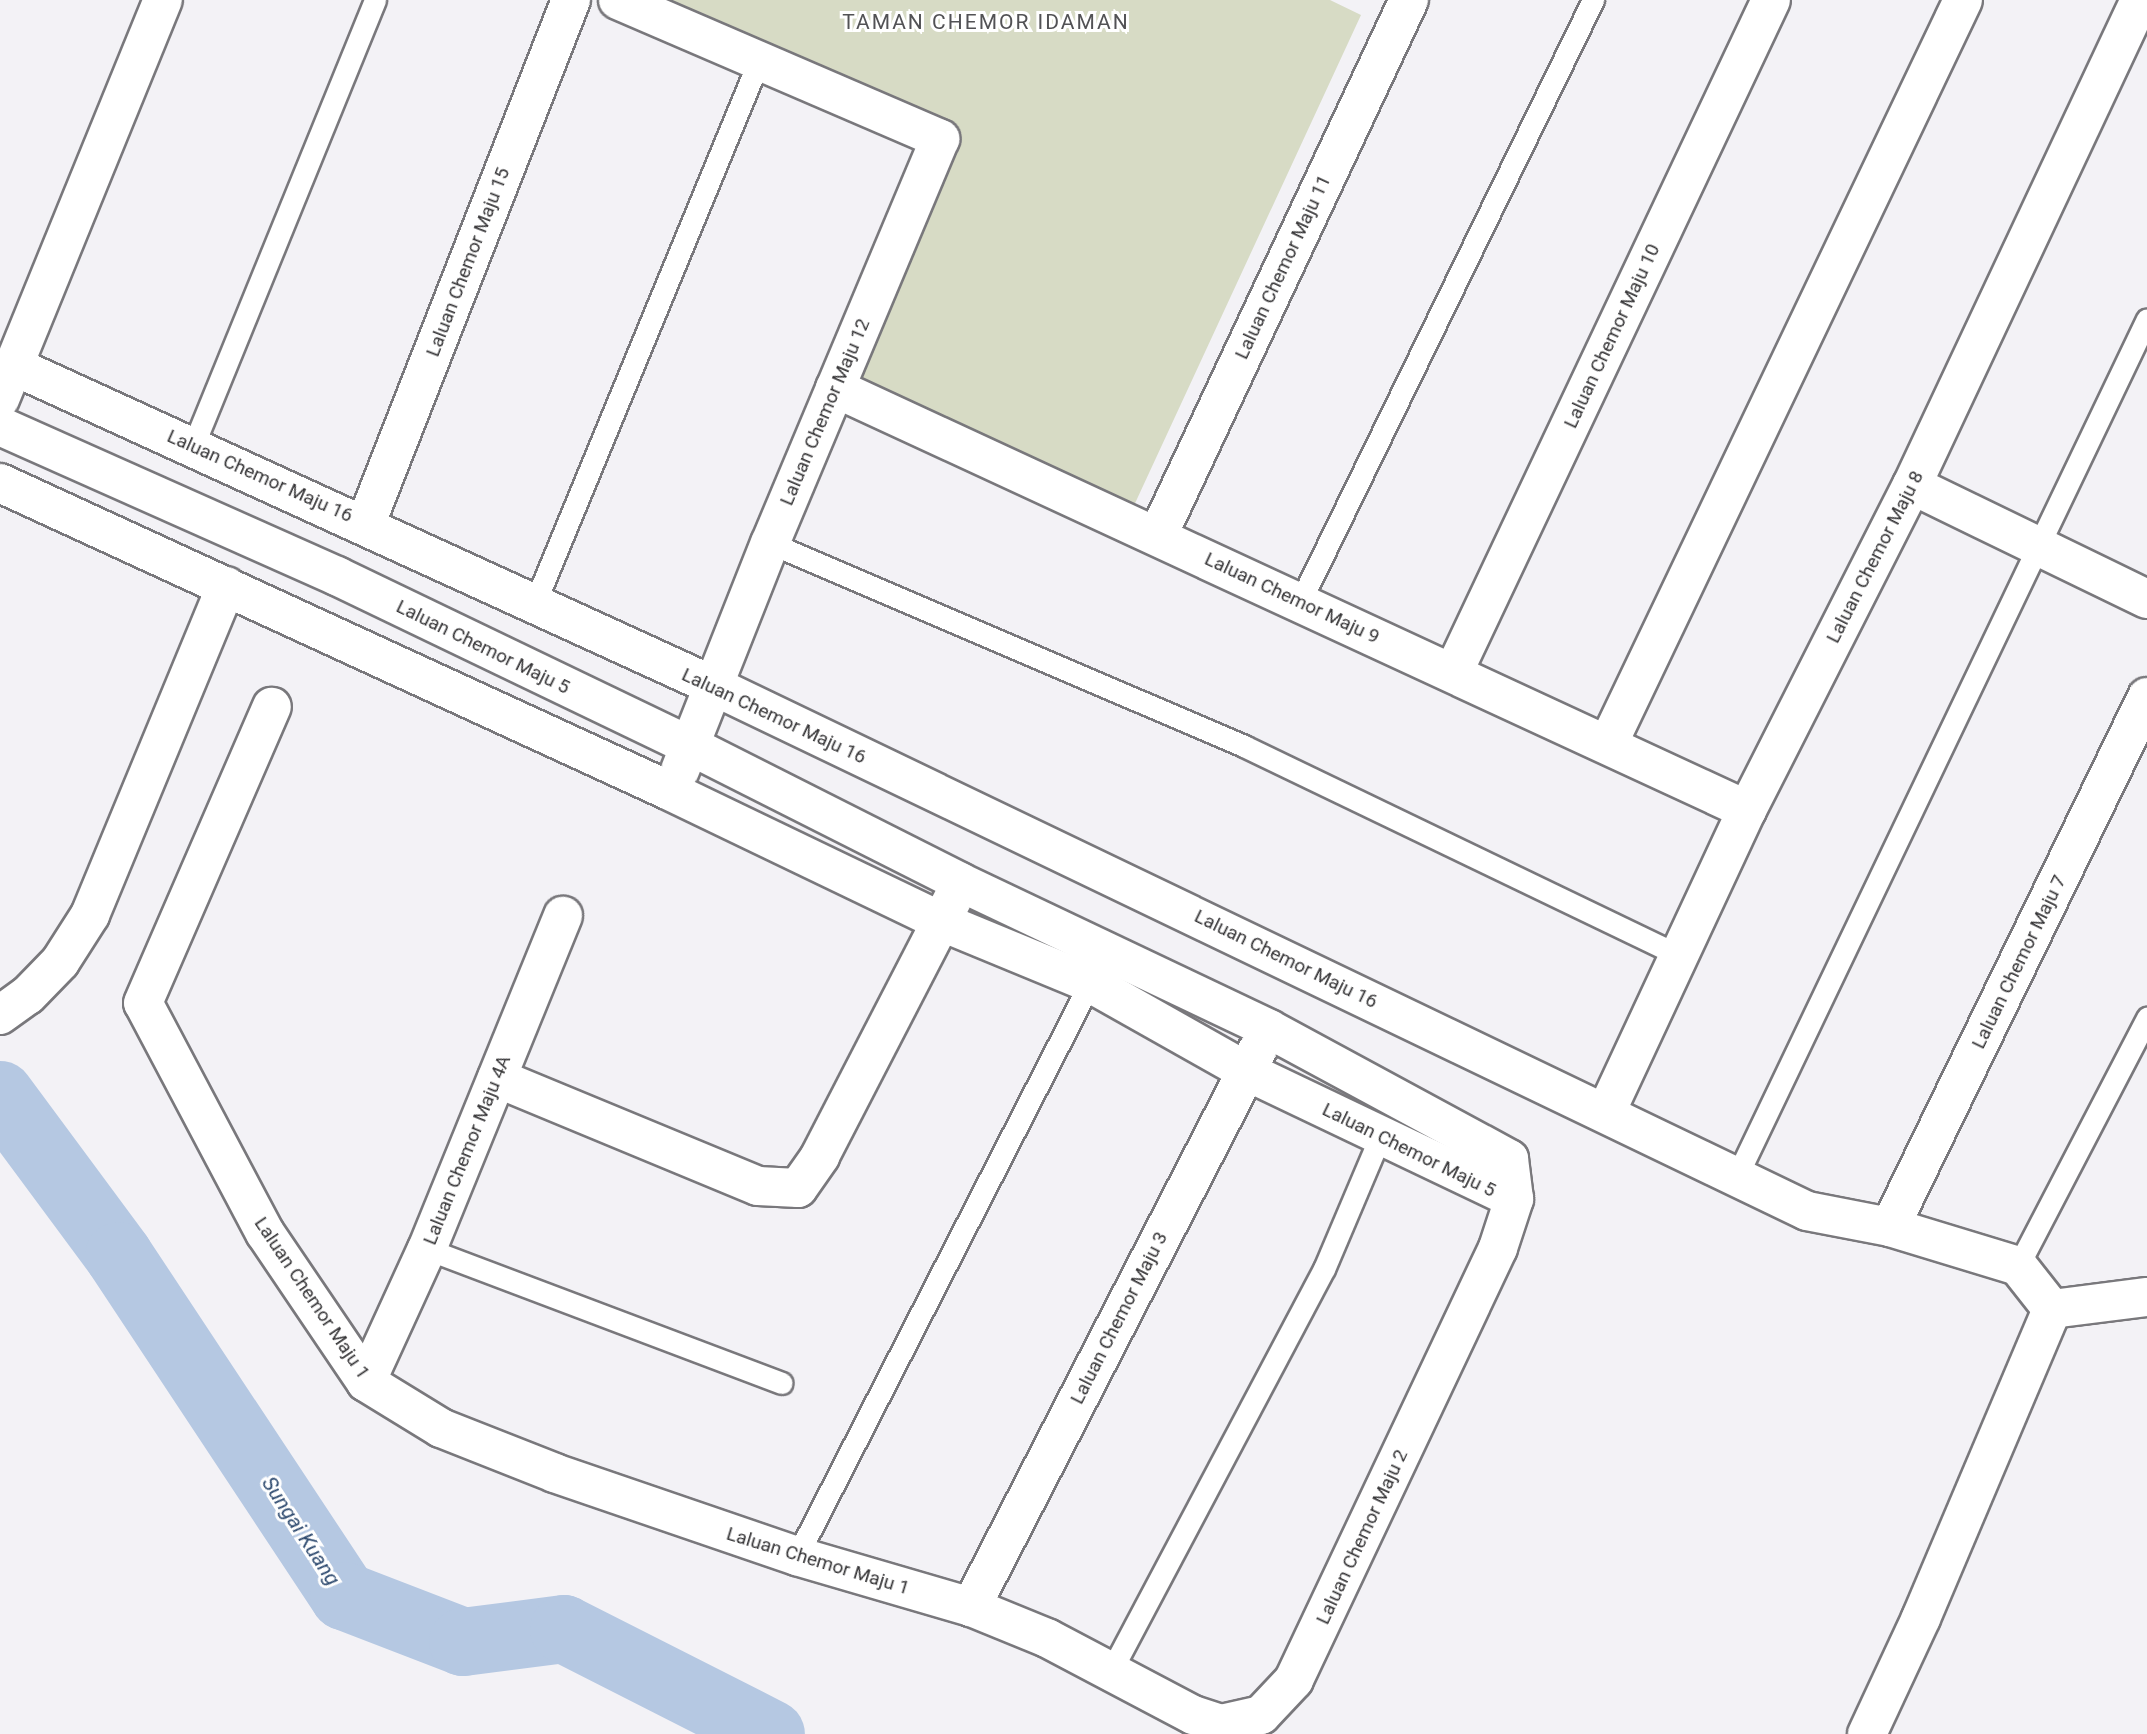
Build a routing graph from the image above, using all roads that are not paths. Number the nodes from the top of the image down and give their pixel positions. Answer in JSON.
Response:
{"nodes":[{"id":1,"x":163,"y":0,"type":"edge"},
{"id":2,"x":375,"y":0,"type":"edge"},
{"id":3,"x":571,"y":0,"type":"edge"},
{"id":4,"x":618,"y":0,"type":"edge"},
{"id":5,"x":1593,"y":0,"type":"edge"},
{"id":6,"x":1771,"y":0,"type":"edge"},
{"id":7,"x":1963,"y":0,"type":"edge"},
{"id":8,"x":2140,"y":0,"type":"edge"},
{"id":9,"x":1404,"y":2,"type":"edge"},
{"id":10,"x":760,"y":58,"type":"junction"},
{"id":11,"x":2147,"y":319,"type":"edge"},
{"id":12,"x":7,"y":382,"type":"edge"},
{"id":13,"x":835,"y":388,"type":"junction"},
{"id":14,"x":0,"y":426,"type":"edge"},
{"id":15,"x":193,"y":446,"type":"junction"},
{"id":16,"x":0,"y":483,"type":"edge"},
{"id":17,"x":1912,"y":485,"type":"junction"},
{"id":18,"x":366,"y":523,"type":"junction"},
{"id":19,"x":1158,"y":535,"type":"junction"},
{"id":20,"x":770,"y":543,"type":"junction"},
{"id":21,"x":2038,"y":547,"type":"junction"},
{"id":22,"x":226,"y":586,"type":"junction"},
{"id":23,"x":2147,"y":599,"type":"edge"},
{"id":24,"x":1300,"y":602,"type":"junction"},
{"id":25,"x":534,"y":605,"type":"junction"},
{"id":26,"x":1453,"y":673,"type":"junction"},
{"id":27,"x":716,"y":687,"type":"junction"},
{"id":28,"x":2147,"y":697,"type":"edge"},
{"id":29,"x":272,"y":707,"type":"dead end"},
{"id":30,"x":1608,"y":744,"type":"junction"},
{"id":31,"x":691,"y":746,"type":"junction"},
{"id":32,"x":670,"y":790,"type":"junction"},
{"id":33,"x":1747,"y":810,"type":"junction"},
{"id":34,"x":960,"y":882,"type":"junction"},
{"id":35,"x":563,"y":916,"type":"dead end"},
{"id":36,"x":942,"y":922,"type":"junction"},
{"id":37,"x":1681,"y":956,"type":"junction"},
{"id":38,"x":1090,"y":983,"type":"junction"},
{"id":39,"x":14,"y":1005,"type":"edge"},
{"id":40,"x":2147,"y":1018,"type":"edge"},
{"id":41,"x":1269,"y":1029,"type":"junction"},
{"id":42,"x":1246,"y":1071,"type":"junction"},
{"id":43,"x":497,"y":1079,"type":"junction"},
{"id":44,"x":1606,"y":1112,"type":"junction"},
{"id":45,"x":1380,"y":1137,"type":"junction"},
{"id":46,"x":1735,"y":1180,"type":"junction"},
{"id":47,"x":1514,"y":1199,"type":"junction"},
{"id":48,"x":1890,"y":1227,"type":"junction"},
{"id":49,"x":427,"y":1249,"type":"junction"},
{"id":50,"x":2018,"y":1266,"type":"junction"},
{"id":51,"x":2147,"y":1297,"type":"edge"},
{"id":52,"x":2052,"y":1309,"type":"junction"},
{"id":53,"x":366,"y":1382,"type":"junction"},
{"id":54,"x":781,"y":1383,"type":"dead end"},
{"id":55,"x":797,"y":1556,"type":"junction"},
{"id":56,"x":971,"y":1607,"type":"junction"},
{"id":57,"x":1111,"y":1671,"type":"junction"},
{"id":58,"x":1867,"y":1734,"type":"edge"}],
"edges":[{"from":1,"to":12,"type":"street","name":"Laluan Chemor Maju 16"},
{"from":2,"to":15,"type":"lane"},
{"from":3,"to":18,"type":"street","name":"Laluan Chemor Maju 15"},
{"from":4,"to":10,"type":"street"},
{"from":5,"to":24,"type":"lane"},
{"from":6,"to":26,"type":"street","name":"Laluan Chemor Maju 10"},
{"from":7,"to":30,"type":"street"},
{"from":8,"to":17,"type":"street","name":"Laluan Chemor Maju 8"},
{"from":9,"to":19,"type":"street","name":"Laluan Chemor Maju 11"},
{"from":10,"to":13,"type":"street","name":"Laluan Chemor Maju 12"},
{"from":10,"to":25,"type":"lane"},
{"from":11,"to":21,"type":"lane"},
{"from":12,"to":15,"type":"street","name":"Laluan Chemor Maju 16"},
{"from":13,"to":19,"type":"street","name":"Laluan Chemor Maju 9"},
{"from":13,"to":20,"type":"street","name":"Laluan Chemor Maju 12"},
{"from":14,"to":31,"type":"street","name":"Laluan Chemor Maju 5"},
{"from":15,"to":18,"type":"street","name":"Laluan Chemor Maju 16"},
{"from":16,"to":22,"type":"street","name":"Laluan Chemor Maju 5"},
{"from":17,"to":21,"type":"street"},
{"from":17,"to":33,"type":"street","name":"Laluan Chemor Maju 8"},
{"from":18,"to":25,"type":"street","name":"Laluan Chemor Maju 16"},
{"from":19,"to":24,"type":"street","name":"Laluan Chemor Maju 9"},
{"from":20,"to":27,"type":"street","name":"Laluan Chemor Maju 12"},
{"from":20,"to":37,"type":"lane"},
{"from":21,"to":23,"type":"street"},
{"from":21,"to":46,"type":"lane"},
{"from":22,"to":32,"type":"street","name":"Laluan Chemor Maju 5"},
{"from":22,"to":39,"type":"street"},
{"from":24,"to":26,"type":"street","name":"Laluan Chemor Maju 9"},
{"from":25,"to":27,"type":"street","name":"Laluan Chemor Maju 16"},
{"from":26,"to":30,"type":"street","name":"Laluan Chemor Maju 9"},
{"from":27,"to":31,"type":"street","name":"Laluan Chemor Maju 12"},
{"from":27,"to":44,"type":"street","name":"Laluan Chemor Maju 16"},
{"from":28,"to":48,"type":"street","name":"Laluan Chemor Maju 7"},
{"from":29,"to":53,"type":"street","name":"Laluan Chemor Maju 1"},
{"from":30,"to":33,"type":"street","name":"Laluan Chemor Maju 9"},
{"from":31,"to":32,"type":"street","name":"Laluan Chemor Maju 12"},
{"from":31,"to":34,"type":"street","name":"Laluan Chemor Maju 5"},
{"from":32,"to":36,"type":"street","name":"Laluan Chemor Maju 5"},
{"from":33,"to":37,"type":"street","name":"Laluan Chemor Maju 8"},
{"from":34,"to":36,"type":"street"},
{"from":34,"to":41,"type":"street","name":"Laluan Chemor Maju 5"},
{"from":35,"to":43,"type":"street","name":"Laluan Chemor Maju 4A"},
{"from":36,"to":38,"type":"street","name":"Laluan Chemor Maju 5"},
{"from":36,"to":43,"type":"street"},
{"from":37,"to":44,"type":"street","name":"Laluan Chemor Maju 8"},
{"from":38,"to":42,"type":"street","name":"Laluan Chemor Maju 5"},
{"from":38,"to":55,"type":"lane"},
{"from":40,"to":50,"type":"lane"},
{"from":41,"to":42,"type":"street","name":"Laluan Chemor Maju 3"},
{"from":41,"to":47,"type":"street","name":"Laluan Chemor Maju 5"},
{"from":42,"to":45,"type":"street","name":"Laluan Chemor Maju 5"},
{"from":42,"to":56,"type":"street","name":"Laluan Chemor Maju 3"},
{"from":43,"to":49,"type":"street","name":"Laluan Chemor Maju 4A"},
{"from":44,"to":46,"type":"street","name":"Laluan Chemor Maju 16"},
{"from":45,"to":47,"type":"street","name":"Laluan Chemor Maju 5"},
{"from":45,"to":57,"type":"lane"},
{"from":46,"to":48,"type":"street","name":"Laluan Chemor Maju 16"},
{"from":47,"to":57,"type":"street","name":"Laluan Chemor Maju 2"},
{"from":48,"to":50,"type":"street","name":"Laluan Chemor Maju 16"},
{"from":49,"to":53,"type":"street","name":"Laluan Chemor Maju 4A"},
{"from":49,"to":54,"type":"lane"},
{"from":50,"to":52,"type":"street"},
{"from":51,"to":52,"type":"street"},
{"from":52,"to":58,"type":"street"},
{"from":53,"to":55,"type":"street","name":"Laluan Chemor Maju 1"},
{"from":55,"to":56,"type":"street","name":"Laluan Chemor Maju 1"},
{"from":56,"to":57,"type":"street","name":"Laluan Chemor Maju 2"}]}
